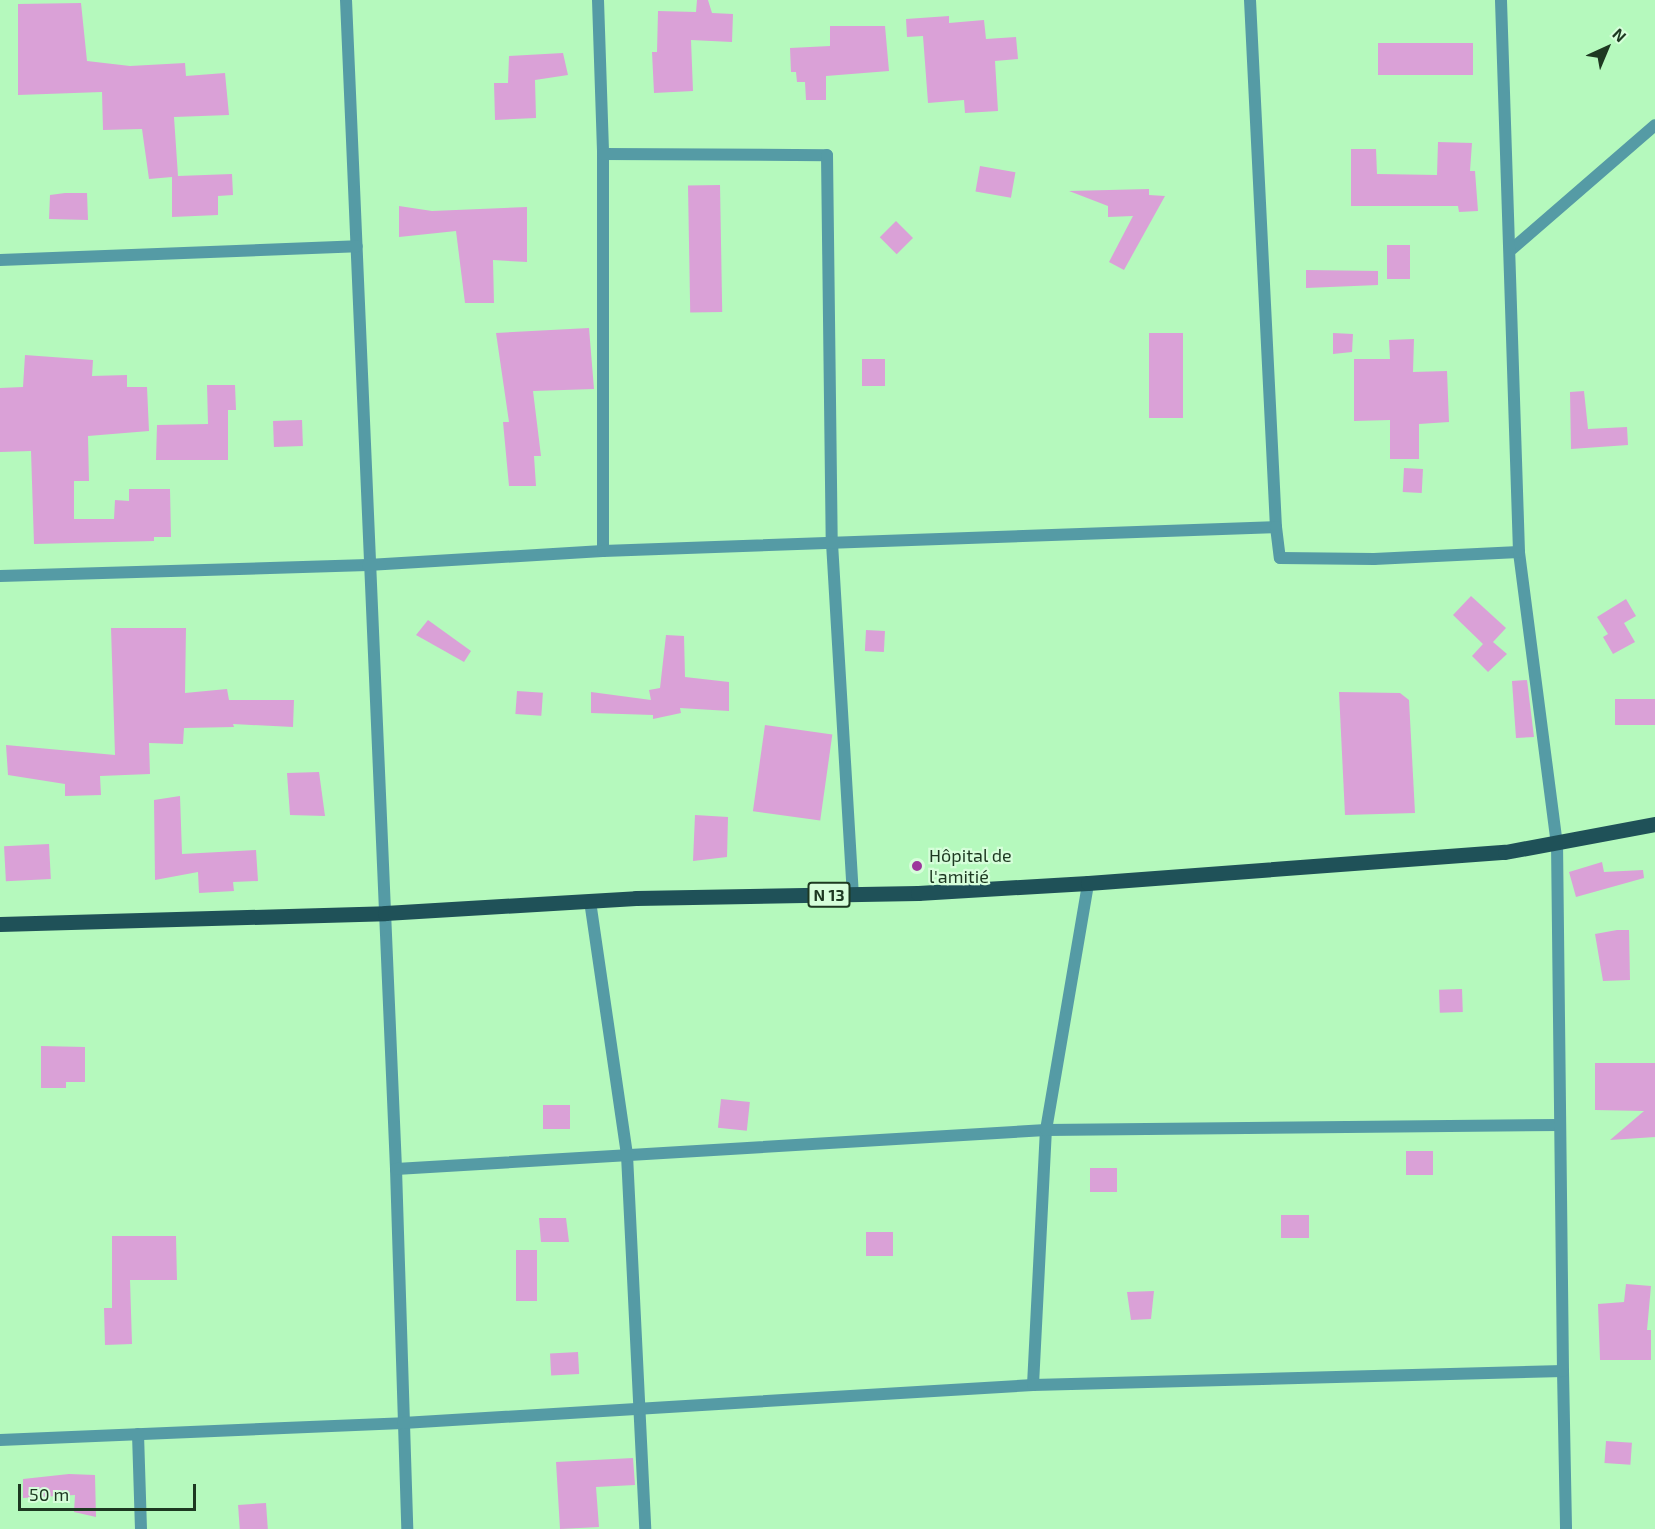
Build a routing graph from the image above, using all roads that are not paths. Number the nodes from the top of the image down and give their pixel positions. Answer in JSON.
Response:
{"nodes":[{"id":1,"x":346,"y":0,"type":"edge"},
{"id":2,"x":598,"y":0,"type":"edge"},
{"id":3,"x":1250,"y":0,"type":"edge"},
{"id":4,"x":1501,"y":0,"type":"edge"},
{"id":5,"x":1655,"y":125,"type":"edge"},
{"id":6,"x":603,"y":154,"type":"junction"},
{"id":7,"x":357,"y":246,"type":"junction"},
{"id":8,"x":1512,"y":249,"type":"junction"},
{"id":9,"x":0,"y":260,"type":"edge"},
{"id":10,"x":1276,"y":527,"type":"junction"},
{"id":11,"x":832,"y":543,"type":"junction"},
{"id":12,"x":603,"y":551,"type":"junction"},
{"id":13,"x":1519,"y":552,"type":"junction"},
{"id":14,"x":368,"y":565,"type":"junction"},
{"id":15,"x":0,"y":576,"type":"edge"},
{"id":16,"x":1655,"y":824,"type":"edge"},
{"id":17,"x":1557,"y":845,"type":"junction"},
{"id":18,"x":1088,"y":883,"type":"junction"},
{"id":19,"x":853,"y":895,"type":"junction"},
{"id":20,"x":590,"y":901,"type":"junction"},
{"id":21,"x":385,"y":913,"type":"junction"},
{"id":22,"x":0,"y":924,"type":"edge"},
{"id":23,"x":1559,"y":1125,"type":"junction"},
{"id":24,"x":1046,"y":1130,"type":"junction"},
{"id":25,"x":627,"y":1155,"type":"junction"},
{"id":26,"x":396,"y":1169,"type":"junction"},
{"id":27,"x":1563,"y":1371,"type":"junction"},
{"id":28,"x":1033,"y":1384,"type":"junction"},
{"id":29,"x":639,"y":1408,"type":"junction"},
{"id":30,"x":403,"y":1423,"type":"junction"},
{"id":31,"x":138,"y":1434,"type":"junction"},
{"id":32,"x":0,"y":1440,"type":"edge"},
{"id":33,"x":141,"y":1529,"type":"edge"},
{"id":34,"x":407,"y":1529,"type":"edge"},
{"id":35,"x":645,"y":1529,"type":"edge"},
{"id":36,"x":1566,"y":1529,"type":"edge"}],
"edges":[{"from":1,"to":7,"type":"street"},
{"from":2,"to":6,"type":"street"},
{"from":3,"to":10,"type":"street"},
{"from":4,"to":8,"type":"street"},
{"from":5,"to":8,"type":"street"},
{"from":6,"to":11,"type":"street"},
{"from":6,"to":12,"type":"street"},
{"from":7,"to":9,"type":"street"},
{"from":7,"to":14,"type":"street"},
{"from":8,"to":13,"type":"street"},
{"from":10,"to":11,"type":"street"},
{"from":10,"to":13,"type":"street"},
{"from":11,"to":12,"type":"street"},
{"from":11,"to":19,"type":"street"},
{"from":12,"to":14,"type":"street"},
{"from":13,"to":17,"type":"street"},
{"from":14,"to":15,"type":"street"},
{"from":14,"to":21,"type":"street"},
{"from":16,"to":17,"type":"main road","number":"N 13"},
{"from":17,"to":18,"type":"main road","number":"N 13"},
{"from":17,"to":23,"type":"street"},
{"from":18,"to":19,"type":"main road","number":"N 13"},
{"from":18,"to":24,"type":"street"},
{"from":19,"to":20,"type":"main road","number":"N 13"},
{"from":20,"to":21,"type":"main road","number":"N 13"},
{"from":20,"to":25,"type":"street"},
{"from":21,"to":22,"type":"main road","number":"N 13"},
{"from":21,"to":26,"type":"street"},
{"from":23,"to":24,"type":"street"},
{"from":23,"to":27,"type":"street"},
{"from":24,"to":25,"type":"street"},
{"from":24,"to":28,"type":"street"},
{"from":25,"to":26,"type":"street"},
{"from":25,"to":29,"type":"street"},
{"from":26,"to":30,"type":"street"},
{"from":27,"to":28,"type":"street"},
{"from":27,"to":36,"type":"street"},
{"from":28,"to":29,"type":"street"},
{"from":29,"to":30,"type":"street"},
{"from":29,"to":35,"type":"street"},
{"from":30,"to":31,"type":"street"},
{"from":30,"to":34,"type":"street"},
{"from":31,"to":32,"type":"street"},
{"from":31,"to":33,"type":"street"}]}
